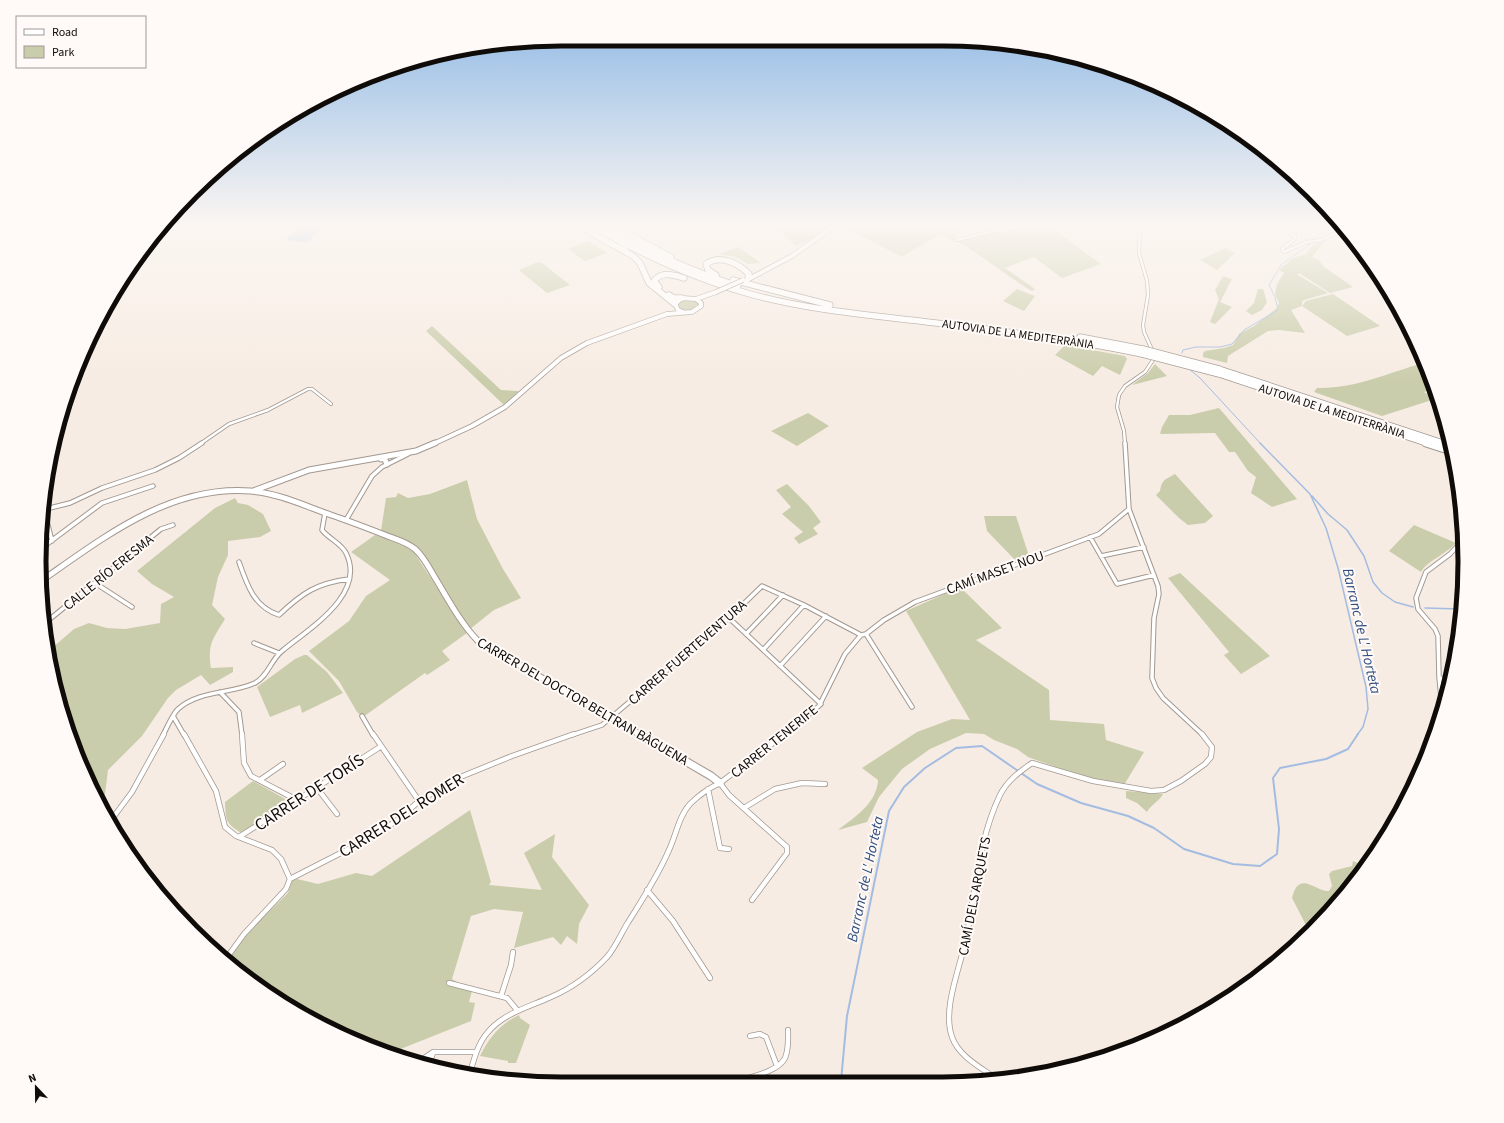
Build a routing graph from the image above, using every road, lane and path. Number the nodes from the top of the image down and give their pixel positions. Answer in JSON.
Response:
{"nodes":[{"id":1,"x":646,"y":275,"type":"edge"},
{"id":2,"x":664,"y":275,"type":"edge"},
{"id":3,"x":674,"y":275,"type":"edge"},
{"id":4,"x":678,"y":275,"type":"edge"},
{"id":5,"x":693,"y":275,"type":"edge"},
{"id":6,"x":706,"y":275,"type":"edge"},
{"id":7,"x":717,"y":275,"type":"edge"},
{"id":8,"x":748,"y":275,"type":"edge"},
{"id":9,"x":754,"y":275,"type":"edge"},
{"id":10,"x":1146,"y":275,"type":"edge"},
{"id":11,"x":684,"y":278,"type":"junction"},
{"id":12,"x":745,"y":280,"type":"junction"},
{"id":13,"x":717,"y":293,"type":"junction"},
{"id":14,"x":682,"y":298,"type":"junction"},
{"id":15,"x":696,"y":298,"type":"junction"},
{"id":16,"x":701,"y":303,"type":"junction"},
{"id":17,"x":830,"y":305,"type":"junction"},
{"id":18,"x":676,"y":306,"type":"junction"},
{"id":19,"x":684,"y":312,"type":"junction"},
{"id":20,"x":847,"y":312,"type":"junction"},
{"id":21,"x":667,"y":314,"type":"junction"},
{"id":22,"x":1142,"y":351,"type":"junction"},
{"id":23,"x":1219,"y":371,"type":"junction"},
{"id":24,"x":331,"y":404,"type":"dead end"},
{"id":25,"x":1443,"y":442,"type":"edge"},
{"id":26,"x":1445,"y":449,"type":"edge"},
{"id":27,"x":416,"y":451,"type":"junction"},
{"id":28,"x":372,"y":459,"type":"junction"},
{"id":29,"x":387,"y":464,"type":"junction"},
{"id":30,"x":153,"y":486,"type":"dead end"},
{"id":31,"x":252,"y":491,"type":"junction"},
{"id":32,"x":49,"y":508,"type":"edge"},
{"id":33,"x":1129,"y":509,"type":"junction"},
{"id":34,"x":325,"y":513,"type":"junction"},
{"id":35,"x":346,"y":520,"type":"junction"},
{"id":36,"x":48,"y":521,"type":"edge"},
{"id":37,"x":173,"y":525,"type":"dead end"},
{"id":38,"x":1090,"y":537,"type":"junction"},
{"id":39,"x":52,"y":541,"type":"junction"},
{"id":40,"x":47,"y":545,"type":"edge"},
{"id":41,"x":1458,"y":546,"type":"edge"},
{"id":42,"x":1144,"y":547,"type":"junction"},
{"id":43,"x":1101,"y":556,"type":"junction"},
{"id":44,"x":239,"y":562,"type":"dead end"},
{"id":45,"x":1154,"y":575,"type":"junction"},
{"id":46,"x":46,"y":577,"type":"edge"},
{"id":47,"x":349,"y":579,"type":"junction"},
{"id":48,"x":95,"y":583,"type":"junction"},
{"id":49,"x":783,"y":595,"type":"junction"},
{"id":50,"x":804,"y":605,"type":"junction"},
{"id":51,"x":132,"y":607,"type":"dead end"},
{"id":52,"x":826,"y":616,"type":"junction"},
{"id":53,"x":729,"y":618,"type":"junction"},
{"id":54,"x":49,"y":619,"type":"edge"},
{"id":55,"x":746,"y":634,"type":"junction"},
{"id":56,"x":866,"y":634,"type":"junction"},
{"id":57,"x":861,"y":635,"type":"junction"},
{"id":58,"x":254,"y":643,"type":"dead end"},
{"id":59,"x":763,"y":650,"type":"junction"},
{"id":60,"x":279,"y":653,"type":"junction"},
{"id":61,"x":780,"y":666,"type":"junction"},
{"id":62,"x":1439,"y":677,"type":"junction"},
{"id":63,"x":1444,"y":680,"type":"edge"},
{"id":64,"x":220,"y":692,"type":"junction"},
{"id":65,"x":1441,"y":693,"type":"edge"},
{"id":66,"x":821,"y":704,"type":"junction"},
{"id":67,"x":912,"y":707,"type":"dead end"},
{"id":68,"x":173,"y":716,"type":"junction"},
{"id":69,"x":362,"y":716,"type":"dead end"},
{"id":70,"x":612,"y":718,"type":"junction"},
{"id":71,"x":380,"y":746,"type":"junction"},
{"id":72,"x":283,"y":764,"type":"dead end"},
{"id":73,"x":260,"y":780,"type":"junction"},
{"id":74,"x":720,"y":783,"type":"junction"},
{"id":75,"x":825,"y":784,"type":"dead end"},
{"id":76,"x":317,"y":788,"type":"junction"},
{"id":77,"x":708,"y":790,"type":"junction"},
{"id":78,"x":297,"y":800,"type":"junction"},
{"id":79,"x":419,"y":801,"type":"junction"},
{"id":80,"x":744,"y":808,"type":"junction"},
{"id":81,"x":337,"y":814,"type":"dead end"},
{"id":82,"x":113,"y":816,"type":"edge"},
{"id":83,"x":239,"y":837,"type":"junction"},
{"id":84,"x":729,"y":849,"type":"dead end"},
{"id":85,"x":290,"y":878,"type":"junction"},
{"id":86,"x":647,"y":890,"type":"junction"},
{"id":87,"x":752,"y":900,"type":"dead end"},
{"id":88,"x":513,"y":952,"type":"dead end"},
{"id":89,"x":229,"y":955,"type":"edge"},
{"id":90,"x":710,"y":978,"type":"dead end"},
{"id":91,"x":450,"y":983,"type":"dead end"},
{"id":92,"x":501,"y":996,"type":"junction"},
{"id":93,"x":517,"y":1010,"type":"junction"},
{"id":94,"x":788,"y":1030,"type":"dead end"},
{"id":95,"x":750,"y":1036,"type":"dead end"},
{"id":96,"x":433,"y":1052,"type":"junction"},
{"id":97,"x":476,"y":1052,"type":"junction"},
{"id":98,"x":424,"y":1058,"type":"edge"},
{"id":99,"x":430,"y":1060,"type":"edge"},
{"id":100,"x":777,"y":1066,"type":"junction"},
{"id":101,"x":471,"y":1069,"type":"edge"},
{"id":102,"x":991,"y":1075,"type":"edge"},
{"id":103,"x":748,"y":1077,"type":"edge"}],
"edges":[{"from":1,"to":18,"type":"highway"},
{"from":2,"to":14,"type":"highway"},
{"from":3,"to":11,"type":"highway"},
{"from":4,"to":11,"type":"highway"},
{"from":5,"to":20,"type":"highway","name":"AUTOVIA DE LA MEDITERRÀNIA"},
{"from":6,"to":17,"type":"highway","name":"AUTOVIA DE LA MEDITERRÀNIA"},
{"from":7,"to":17,"type":"highway"},
{"from":8,"to":12,"type":"highway"},
{"from":9,"to":12,"type":"street"},
{"from":10,"to":33,"type":"street","name":"CAMÍ DELS ARQUETS"},
{"from":11,"to":20,"type":"highway"},
{"from":12,"to":13,"type":"street","bridge":true},
{"from":13,"to":15,"type":"street"},
{"from":13,"to":16,"type":"street"},
{"from":14,"to":15,"type":"street"},
{"from":14,"to":18,"type":"street"},
{"from":15,"to":16,"type":"street"},
{"from":16,"to":19,"type":"street"},
{"from":17,"to":22,"type":"highway","name":"AUTOVIA DE LA MEDITERRÀNIA"},
{"from":18,"to":19,"type":"street"},
{"from":18,"to":21,"type":"street"},
{"from":19,"to":21,"type":"street"},
{"from":20,"to":22,"type":"highway","name":"AUTOVIA DE LA MEDITERRÀNIA"},
{"from":21,"to":27,"type":"street"},
{"from":22,"to":23,"type":"highway","name":"AUTOVIA DE LA MEDITERRÀNIA","bridge":true},
{"from":23,"to":25,"type":"highway","name":"AUTOVIA DE LA MEDITERRÀNIA"},
{"from":23,"to":26,"type":"highway","name":"AUTOVIA DE LA MEDITERRÀNIA"},
{"from":24,"to":32,"type":"street"},
{"from":27,"to":28,"type":"street"},
{"from":27,"to":29,"type":"street"},
{"from":28,"to":29,"type":"street"},
{"from":28,"to":31,"type":"street"},
{"from":29,"to":35,"type":"street"},
{"from":30,"to":39,"type":"street"},
{"from":31,"to":34,"type":"street","name":"CARRER DEL DOCTOR BELTRAN BÀGUENA"},
{"from":31,"to":46,"type":"street","name":"CARRER DEL DOCTOR BELTRAN BÀGUENA"},
{"from":33,"to":38,"type":"street","name":"CAMÍ MASET NOU"},
{"from":33,"to":42,"type":"street","name":"CAMÍ DELS ARQUETS"},
{"from":34,"to":35,"type":"street","name":"CARRER DEL DOCTOR BELTRAN BÀGUENA"},
{"from":34,"to":47,"type":"street"},
{"from":35,"to":70,"type":"street","name":"CARRER DEL DOCTOR BELTRAN BÀGUENA"},
{"from":36,"to":39,"type":"street"},
{"from":37,"to":48,"type":"street","name":"CALLE RÍO ERESMA"},
{"from":38,"to":43,"type":"street"},
{"from":38,"to":56,"type":"street","name":"CAMÍ MASET NOU"},
{"from":39,"to":40,"type":"street"},
{"from":41,"to":62,"type":"street"},
{"from":42,"to":43,"type":"street"},
{"from":42,"to":45,"type":"street","name":"CAMÍ DELS ARQUETS"},
{"from":43,"to":45,"type":"street"},
{"from":44,"to":47,"type":"street"},
{"from":45,"to":102,"type":"street","name":"CAMÍ DELS ARQUETS"},
{"from":47,"to":60,"type":"street"},
{"from":48,"to":51,"type":"street"},
{"from":48,"to":54,"type":"street","name":"CALLE RÍO ERESMA"},
{"from":49,"to":50,"type":"street"},
{"from":49,"to":53,"type":"street","name":"CARRER FUERTEVENTURA"},
{"from":49,"to":55,"type":"street"},
{"from":50,"to":52,"type":"street"},
{"from":50,"to":59,"type":"street"},
{"from":52,"to":57,"type":"street"},
{"from":52,"to":61,"type":"street"},
{"from":53,"to":55,"type":"street"},
{"from":53,"to":70,"type":"street","name":"CARRER FUERTEVENTURA"},
{"from":55,"to":59,"type":"street"},
{"from":56,"to":57,"type":"street","name":"CAMÍ MASET NOU"},
{"from":56,"to":67,"type":"street"},
{"from":57,"to":66,"type":"street","name":"CARRER TENERIFE"},
{"from":58,"to":60,"type":"street"},
{"from":59,"to":61,"type":"street"},
{"from":60,"to":64,"type":"street"},
{"from":61,"to":66,"type":"street"},
{"from":62,"to":63,"type":"street"},
{"from":62,"to":65,"type":"street"},
{"from":64,"to":68,"type":"street"},
{"from":64,"to":73,"type":"street"},
{"from":66,"to":74,"type":"street","name":"CARRER TENERIFE"},
{"from":68,"to":82,"type":"street"},
{"from":68,"to":83,"type":"street"},
{"from":69,"to":71,"type":"street"},
{"from":70,"to":74,"type":"street","name":"CARRER DEL DOCTOR BELTRAN BÀGUENA"},
{"from":70,"to":79,"type":"street","name":"CARRER DEL ROMER"},
{"from":71,"to":76,"type":"street","name":"CARRER DE TORÍS"},
{"from":71,"to":79,"type":"street"},
{"from":72,"to":73,"type":"street"},
{"from":73,"to":78,"type":"street"},
{"from":74,"to":77,"type":"street","name":"CARRER TENERIFE"},
{"from":74,"to":80,"type":"street"},
{"from":75,"to":80,"type":"street"},
{"from":76,"to":78,"type":"street","name":"CARRER DE TORÍS"},
{"from":76,"to":81,"type":"street"},
{"from":77,"to":84,"type":"street"},
{"from":77,"to":86,"type":"street","name":"CARRER TENERIFE"},
{"from":78,"to":83,"type":"street","name":"CARRER DE TORÍS"},
{"from":79,"to":85,"type":"street","name":"CARRER DEL ROMER"},
{"from":80,"to":87,"type":"street"},
{"from":83,"to":85,"type":"street"},
{"from":85,"to":89,"type":"street"},
{"from":86,"to":90,"type":"street"},
{"from":86,"to":93,"type":"street","name":"CARRER TENERIFE"},
{"from":88,"to":92,"type":"street"},
{"from":91,"to":92,"type":"street"},
{"from":92,"to":93,"type":"street"},
{"from":93,"to":97,"type":"street","name":"CARRER TENERIFE"},
{"from":94,"to":100,"type":"street"},
{"from":95,"to":100,"type":"street"},
{"from":96,"to":97,"type":"street"},
{"from":96,"to":98,"type":"street"},
{"from":96,"to":99,"type":"street"},
{"from":97,"to":101,"type":"street","name":"CARRER TENERIFE"},
{"from":100,"to":103,"type":"street"}]}
